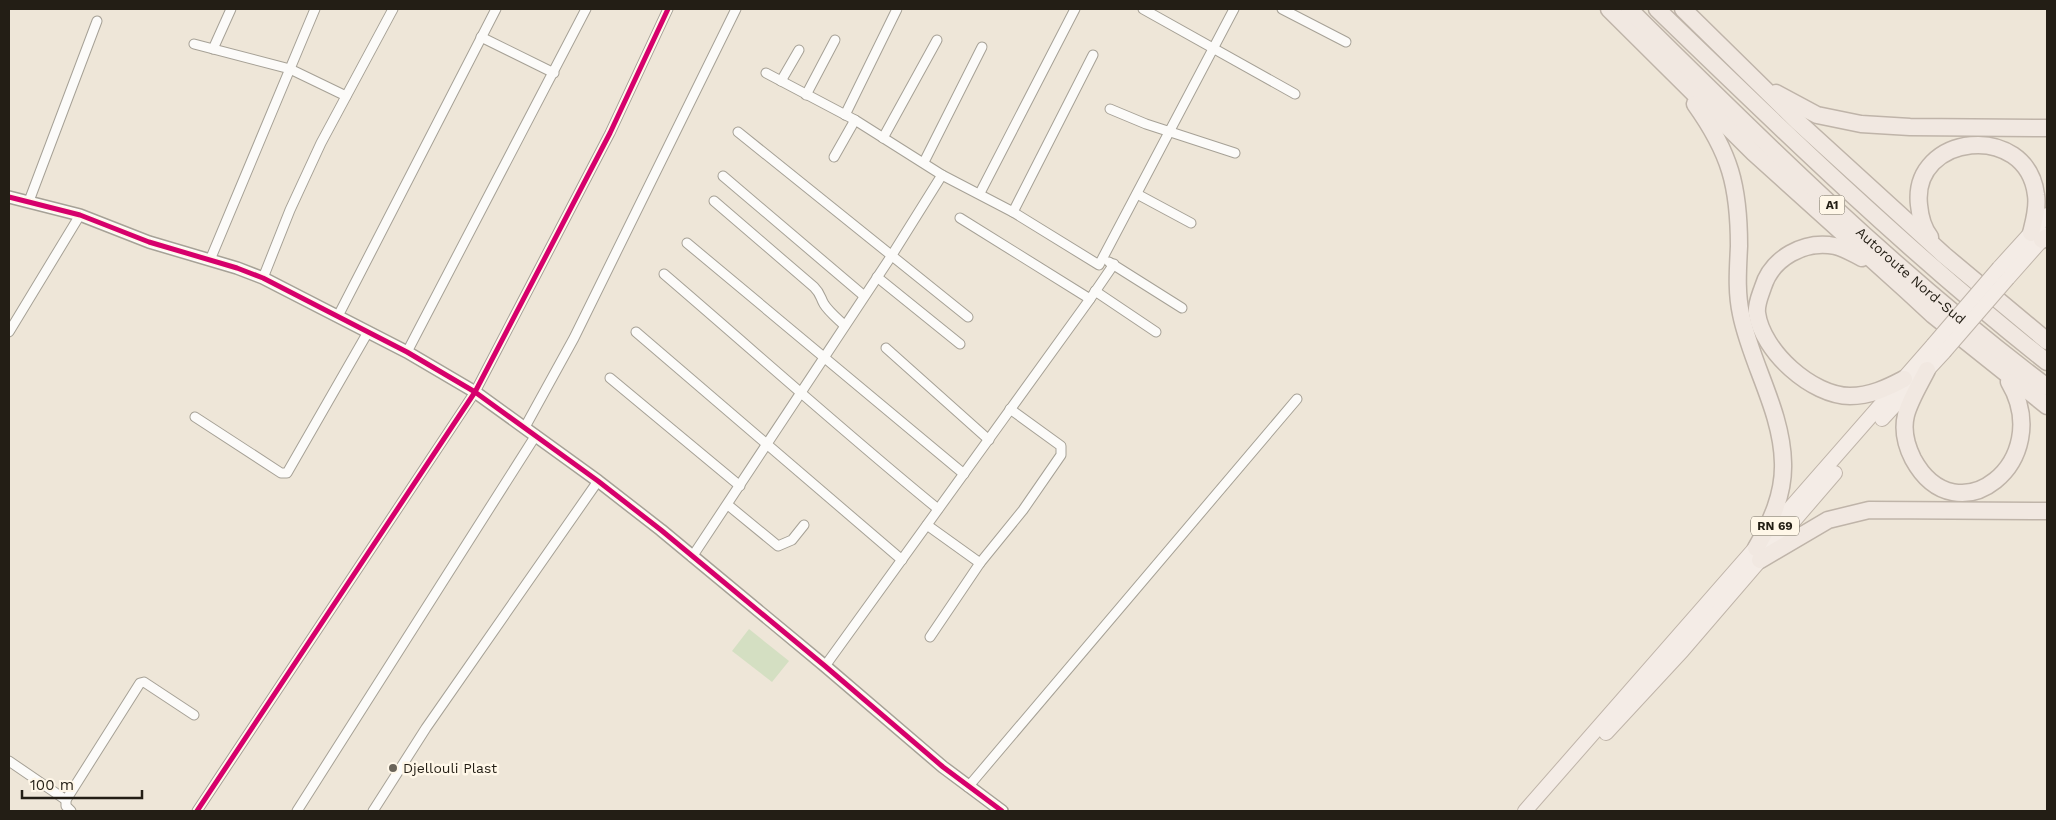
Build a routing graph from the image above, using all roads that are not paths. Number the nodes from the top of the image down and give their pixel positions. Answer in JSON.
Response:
{"nodes":[{"id":1,"x":231,"y":9,"type":"edge"},
{"id":2,"x":315,"y":9,"type":"edge"},
{"id":3,"x":393,"y":9,"type":"edge"},
{"id":4,"x":496,"y":9,"type":"edge"},
{"id":5,"x":586,"y":9,"type":"edge"},
{"id":6,"x":668,"y":9,"type":"edge"},
{"id":7,"x":736,"y":9,"type":"edge"},
{"id":8,"x":896,"y":9,"type":"edge"},
{"id":9,"x":1074,"y":9,"type":"edge"},
{"id":10,"x":1143,"y":9,"type":"edge"},
{"id":11,"x":1234,"y":9,"type":"edge"},
{"id":12,"x":1282,"y":9,"type":"edge"},
{"id":13,"x":1609,"y":9,"type":"edge"},
{"id":14,"x":1629,"y":9,"type":"edge"},
{"id":15,"x":1657,"y":9,"type":"edge"},
{"id":16,"x":1683,"y":9,"type":"edge"},
{"id":17,"x":97,"y":21,"type":"dead end"},
{"id":18,"x":481,"y":37,"type":"junction"},
{"id":19,"x":835,"y":40,"type":"dead end"},
{"id":20,"x":937,"y":40,"type":"dead end"},
{"id":21,"x":1346,"y":42,"type":"dead end"},
{"id":22,"x":194,"y":44,"type":"dead end"},
{"id":23,"x":982,"y":46,"type":"dead end"},
{"id":24,"x":1213,"y":48,"type":"junction"},
{"id":25,"x":213,"y":49,"type":"junction"},
{"id":26,"x":1649,"y":49,"type":"junction"},
{"id":27,"x":799,"y":50,"type":"dead end"},
{"id":28,"x":1724,"y":50,"type":"junction"},
{"id":29,"x":1093,"y":55,"type":"dead end"},
{"id":30,"x":290,"y":69,"type":"junction"},
{"id":31,"x":554,"y":73,"type":"junction"},
{"id":32,"x":766,"y":73,"type":"dead end"},
{"id":33,"x":781,"y":81,"type":"junction"},
{"id":34,"x":1294,"y":94,"type":"dead end"},
{"id":35,"x":806,"y":95,"type":"junction"},
{"id":36,"x":346,"y":96,"type":"junction"},
{"id":37,"x":1110,"y":109,"type":"dead end"},
{"id":38,"x":845,"y":115,"type":"junction"},
{"id":39,"x":855,"y":120,"type":"junction"},
{"id":40,"x":2047,"y":128,"type":"edge"},
{"id":41,"x":738,"y":132,"type":"dead end"},
{"id":42,"x":1169,"y":132,"type":"junction"},
{"id":43,"x":883,"y":138,"type":"junction"},
{"id":44,"x":1235,"y":153,"type":"dead end"},
{"id":45,"x":834,"y":158,"type":"dead end"},
{"id":46,"x":924,"y":162,"type":"junction"},
{"id":47,"x":942,"y":174,"type":"junction"},
{"id":48,"x":723,"y":176,"type":"dead end"},
{"id":49,"x":980,"y":194,"type":"junction"},
{"id":50,"x":1137,"y":194,"type":"junction"},
{"id":51,"x":9,"y":197,"type":"edge"},
{"id":52,"x":29,"y":201,"type":"junction"},
{"id":53,"x":714,"y":201,"type":"dead end"},
{"id":54,"x":1013,"y":212,"type":"junction"},
{"id":55,"x":80,"y":215,"type":"junction"},
{"id":56,"x":2047,"y":215,"type":"edge"},
{"id":57,"x":960,"y":218,"type":"dead end"},
{"id":58,"x":1191,"y":224,"type":"dead end"},
{"id":59,"x":2042,"y":236,"type":"edge"},
{"id":60,"x":687,"y":243,"type":"dead end"},
{"id":61,"x":1944,"y":254,"type":"junction"},
{"id":62,"x":892,"y":255,"type":"junction"},
{"id":63,"x":210,"y":260,"type":"junction"},
{"id":64,"x":1101,"y":261,"type":"junction"},
{"id":65,"x":1111,"y":268,"type":"junction"},
{"id":66,"x":664,"y":274,"type":"dead end"},
{"id":67,"x":877,"y":277,"type":"junction"},
{"id":68,"x":263,"y":278,"type":"junction"},
{"id":69,"x":1095,"y":291,"type":"junction"},
{"id":70,"x":1907,"y":291,"type":"junction"},
{"id":71,"x":864,"y":295,"type":"junction"},
{"id":72,"x":1090,"y":299,"type":"junction"},
{"id":73,"x":1182,"y":308,"type":"dead end"},
{"id":74,"x":338,"y":316,"type":"junction"},
{"id":75,"x":968,"y":317,"type":"dead end"},
{"id":76,"x":844,"y":325,"type":"junction"},
{"id":77,"x":9,"y":332,"type":"edge"},
{"id":78,"x":368,"y":332,"type":"junction"},
{"id":79,"x":636,"y":332,"type":"dead end"},
{"id":80,"x":1156,"y":332,"type":"dead end"},
{"id":81,"x":2047,"y":341,"type":"edge"},
{"id":82,"x":960,"y":344,"type":"dead end"},
{"id":83,"x":886,"y":348,"type":"dead end"},
{"id":84,"x":1938,"y":348,"type":"junction"},
{"id":85,"x":407,"y":352,"type":"junction"},
{"id":86,"x":824,"y":356,"type":"junction"},
{"id":87,"x":2047,"y":362,"type":"edge"},
{"id":88,"x":1995,"y":365,"type":"junction"},
{"id":89,"x":1927,"y":370,"type":"junction"},
{"id":90,"x":610,"y":378,"type":"dead end"},
{"id":91,"x":1904,"y":379,"type":"junction"},
{"id":92,"x":2047,"y":388,"type":"edge"},
{"id":93,"x":475,"y":392,"type":"junction"},
{"id":94,"x":801,"y":392,"type":"junction"},
{"id":95,"x":1297,"y":399,"type":"dead end"},
{"id":96,"x":2047,"y":406,"type":"edge"},
{"id":97,"x":1010,"y":409,"type":"junction"},
{"id":98,"x":195,"y":417,"type":"dead end"},
{"id":99,"x":524,"y":427,"type":"junction"},
{"id":100,"x":536,"y":435,"type":"junction"},
{"id":101,"x":989,"y":440,"type":"junction"},
{"id":102,"x":766,"y":444,"type":"junction"},
{"id":103,"x":964,"y":474,"type":"junction"},
{"id":104,"x":598,"y":481,"type":"junction"},
{"id":105,"x":740,"y":486,"type":"junction"},
{"id":106,"x":728,"y":505,"type":"junction"},
{"id":107,"x":938,"y":509,"type":"junction"},
{"id":108,"x":2047,"y":511,"type":"edge"},
{"id":109,"x":927,"y":525,"type":"junction"},
{"id":110,"x":804,"y":526,"type":"dead end"},
{"id":111,"x":1758,"y":554,"type":"junction"},
{"id":112,"x":692,"y":557,"type":"junction"},
{"id":113,"x":902,"y":560,"type":"junction"},
{"id":114,"x":980,"y":563,"type":"junction"},
{"id":115,"x":930,"y":637,"type":"dead end"},
{"id":116,"x":825,"y":666,"type":"junction"},
{"id":117,"x":194,"y":715,"type":"dead end"},
{"id":118,"x":9,"y":761,"type":"edge"},
{"id":119,"x":968,"y":787,"type":"junction"},
{"id":120,"x":66,"y":800,"type":"junction"},
{"id":121,"x":71,"y":811,"type":"edge"},
{"id":122,"x":198,"y":811,"type":"edge"},
{"id":123,"x":297,"y":811,"type":"edge"},
{"id":124,"x":373,"y":811,"type":"edge"},
{"id":125,"x":1002,"y":811,"type":"edge"},
{"id":126,"x":1524,"y":811,"type":"edge"},
{"id":127,"x":1537,"y":811,"type":"edge"}],
"edges":[{"from":1,"to":25,"type":"street"},
{"from":2,"to":30,"type":"street"},
{"from":3,"to":36,"type":"street"},
{"from":4,"to":18,"type":"street"},
{"from":5,"to":31,"type":"street"},
{"from":6,"to":93,"type":"street"},
{"from":7,"to":99,"type":"street"},
{"from":8,"to":38,"type":"street"},
{"from":9,"to":49,"type":"street"},
{"from":10,"to":24,"type":"street"},
{"from":11,"to":24,"type":"street"},
{"from":12,"to":21,"type":"street"},
{"from":13,"to":26,"type":"highway"},
{"from":14,"to":92,"type":"highway","name":"Autoroute Nord-Sud","number":"A1"},
{"from":15,"to":87,"type":"highway","name":"Autoroute Nord-Sud","number":"A1"},
{"from":16,"to":28,"type":"highway"},
{"from":17,"to":52,"type":"street"},
{"from":18,"to":31,"type":"street"},
{"from":18,"to":74,"type":"street"},
{"from":19,"to":35,"type":"street"},
{"from":20,"to":43,"type":"street"},
{"from":22,"to":25,"type":"street"},
{"from":23,"to":46,"type":"street"},
{"from":24,"to":34,"type":"street"},
{"from":24,"to":42,"type":"street"},
{"from":25,"to":30,"type":"street"},
{"from":26,"to":70,"type":"highway"},
{"from":26,"to":111,"type":"highway"},
{"from":27,"to":33,"type":"street"},
{"from":28,"to":40,"type":"highway"},
{"from":28,"to":61,"type":"highway"},
{"from":29,"to":54,"type":"street"},
{"from":30,"to":36,"type":"street"},
{"from":30,"to":63,"type":"street"},
{"from":31,"to":85,"type":"street"},
{"from":32,"to":33,"type":"street"},
{"from":33,"to":35,"type":"street"},
{"from":35,"to":38,"type":"street"},
{"from":36,"to":68,"type":"street"},
{"from":37,"to":42,"type":"street"},
{"from":38,"to":39,"type":"street"},
{"from":39,"to":43,"type":"street"},
{"from":39,"to":45,"type":"street"},
{"from":41,"to":62,"type":"street"},
{"from":42,"to":44,"type":"street"},
{"from":42,"to":50,"type":"street"},
{"from":43,"to":46,"type":"street"},
{"from":46,"to":47,"type":"street"},
{"from":47,"to":49,"type":"street"},
{"from":47,"to":62,"type":"street"},
{"from":48,"to":71,"type":"street"},
{"from":49,"to":54,"type":"street"},
{"from":50,"to":58,"type":"street"},
{"from":50,"to":64,"type":"street"},
{"from":51,"to":52,"type":"street"},
{"from":52,"to":55,"type":"street"},
{"from":53,"to":76,"type":"street"},
{"from":54,"to":64,"type":"street"},
{"from":55,"to":63,"type":"street"},
{"from":55,"to":77,"type":"street"},
{"from":56,"to":59,"type":"highway","number":"RN 69"},
{"from":57,"to":72,"type":"street"},
{"from":59,"to":61,"type":"highway"},
{"from":59,"to":84,"type":"highway","number":"RN 69","bridge":true},
{"from":60,"to":86,"type":"street"},
{"from":61,"to":81,"type":"highway"},
{"from":62,"to":67,"type":"street"},
{"from":62,"to":75,"type":"street"},
{"from":63,"to":68,"type":"street"},
{"from":64,"to":65,"type":"street"},
{"from":65,"to":69,"type":"street"},
{"from":65,"to":73,"type":"street"},
{"from":66,"to":94,"type":"street"},
{"from":67,"to":71,"type":"street"},
{"from":67,"to":82,"type":"street"},
{"from":68,"to":74,"type":"street"},
{"from":69,"to":72,"type":"street"},
{"from":69,"to":80,"type":"street"},
{"from":70,"to":88,"type":"highway"},
{"from":70,"to":91,"type":"highway"},
{"from":71,"to":76,"type":"street"},
{"from":72,"to":97,"type":"street"},
{"from":74,"to":78,"type":"street"},
{"from":76,"to":86,"type":"street"},
{"from":78,"to":85,"type":"street"},
{"from":78,"to":98,"type":"street"},
{"from":79,"to":102,"type":"street"},
{"from":83,"to":101,"type":"street"},
{"from":84,"to":89,"type":"highway","number":"RN 69"},
{"from":84,"to":91,"type":"highway","number":"RN 69"},
{"from":85,"to":93,"type":"street"},
{"from":86,"to":94,"type":"street"},
{"from":86,"to":103,"type":"street"},
{"from":88,"to":89,"type":"highway"},
{"from":88,"to":96,"type":"highway"},
{"from":89,"to":111,"type":"highway","number":"RN 69"},
{"from":90,"to":105,"type":"street"},
{"from":91,"to":111,"type":"highway","number":"RN 69"},
{"from":93,"to":99,"type":"street"},
{"from":93,"to":122,"type":"street"},
{"from":94,"to":102,"type":"street"},
{"from":94,"to":107,"type":"street"},
{"from":95,"to":119,"type":"street"},
{"from":97,"to":101,"type":"street"},
{"from":97,"to":114,"type":"street"},
{"from":99,"to":100,"type":"street"},
{"from":100,"to":104,"type":"street"},
{"from":100,"to":123,"type":"street"},
{"from":101,"to":103,"type":"street"},
{"from":102,"to":105,"type":"street"},
{"from":102,"to":113,"type":"street"},
{"from":103,"to":107,"type":"street"},
{"from":104,"to":112,"type":"street"},
{"from":104,"to":124,"type":"street"},
{"from":105,"to":106,"type":"street"},
{"from":106,"to":110,"type":"street"},
{"from":106,"to":112,"type":"street"},
{"from":107,"to":109,"type":"street"},
{"from":108,"to":111,"type":"highway"},
{"from":109,"to":113,"type":"street"},
{"from":109,"to":114,"type":"street"},
{"from":111,"to":126,"type":"highway","number":"RN 69"},
{"from":111,"to":127,"type":"highway","number":"RN 69"},
{"from":112,"to":116,"type":"street"},
{"from":113,"to":116,"type":"street"},
{"from":114,"to":115,"type":"street"},
{"from":116,"to":119,"type":"street"},
{"from":117,"to":120,"type":"street"},
{"from":118,"to":120,"type":"street"},
{"from":119,"to":125,"type":"street"},
{"from":120,"to":121,"type":"street"}]}
